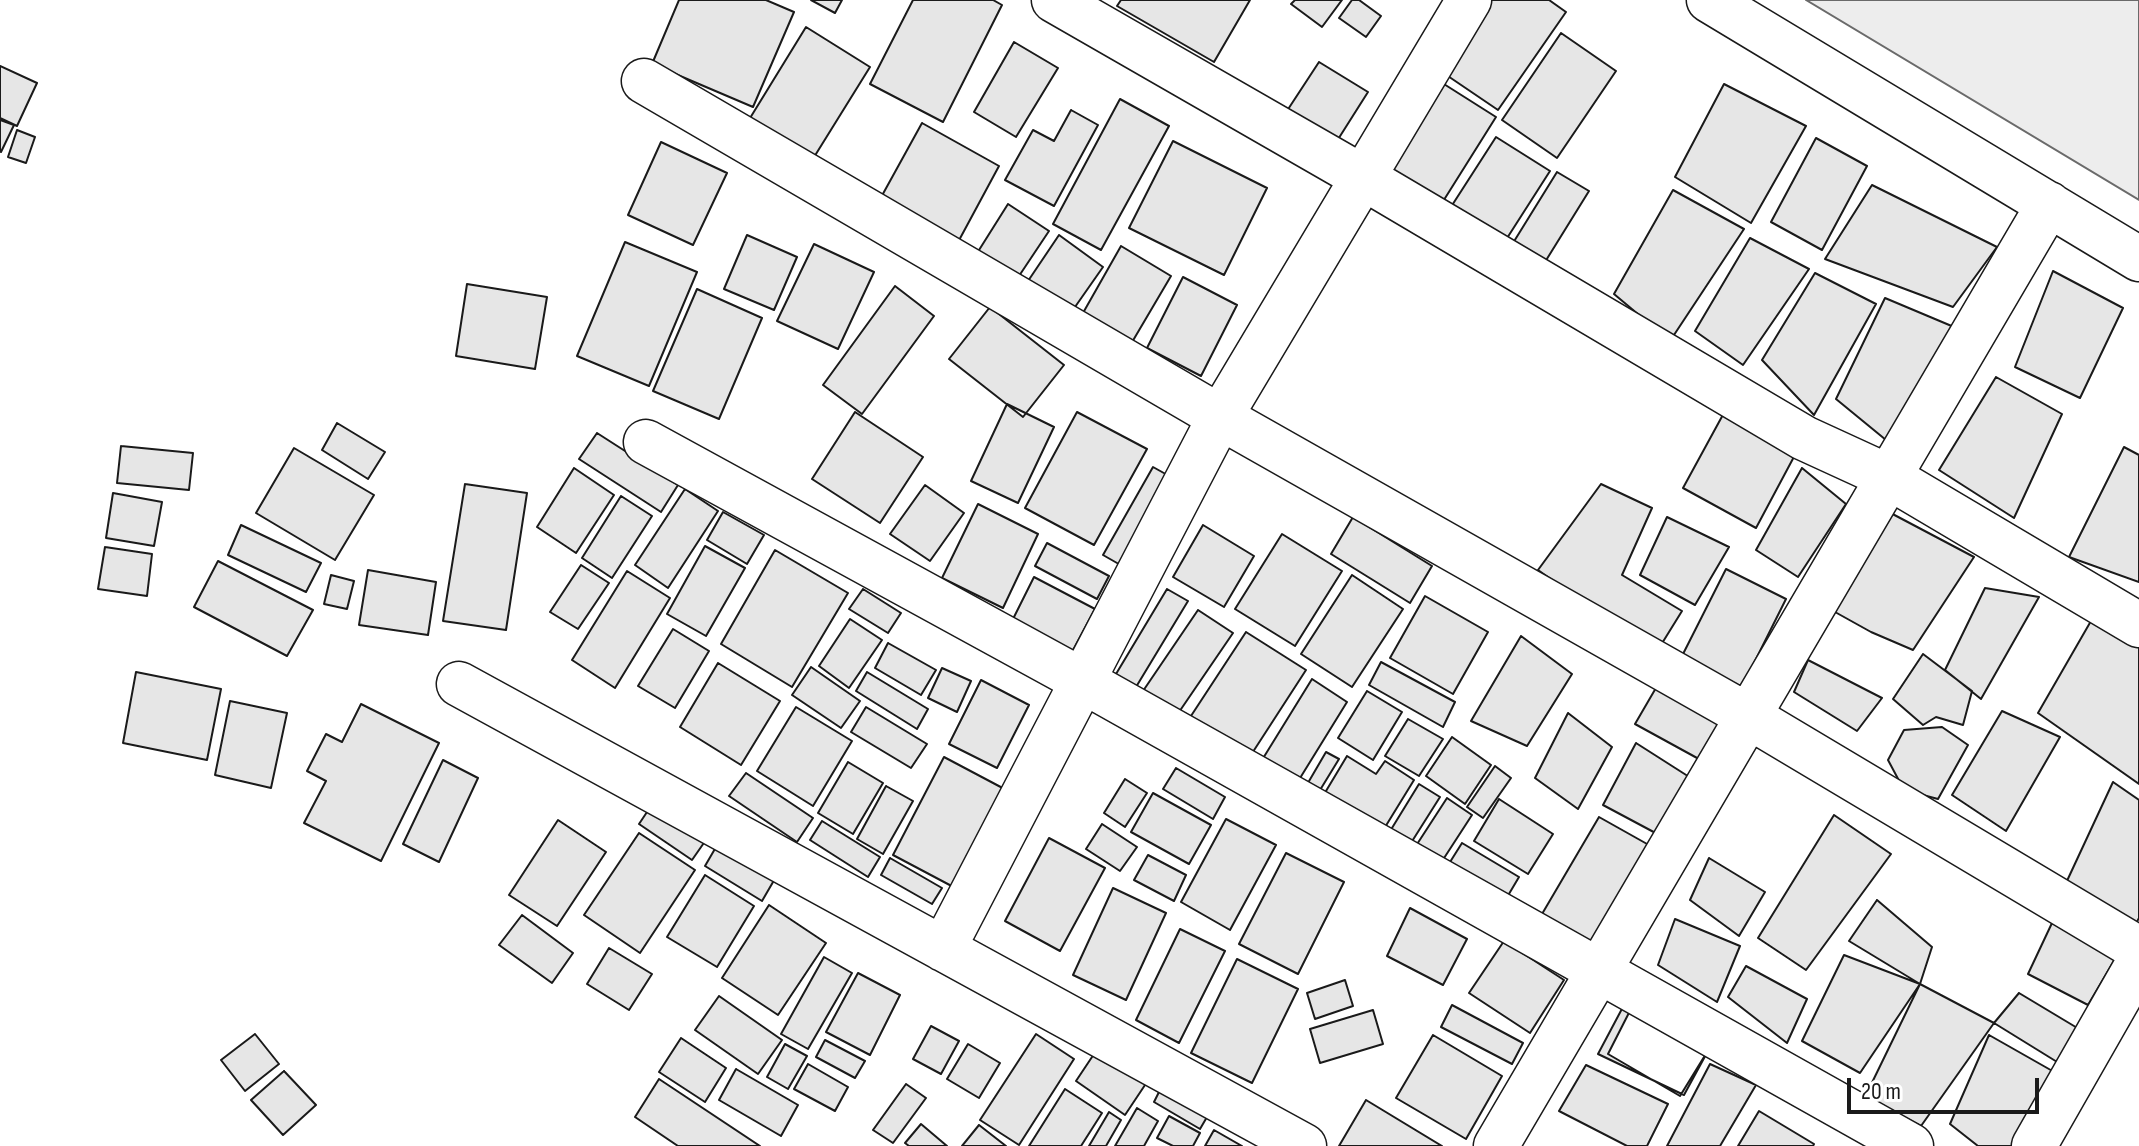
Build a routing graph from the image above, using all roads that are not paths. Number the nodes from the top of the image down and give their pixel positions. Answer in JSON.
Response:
{"nodes":[{"id":1,"x":1054,"y":0,"type":"edge"},
{"id":2,"x":1469,"y":0,"type":"edge"},
{"id":3,"x":1709,"y":0,"type":"edge"},
{"id":4,"x":644,"y":81,"type":"dead end"},
{"id":5,"x":1364,"y":178,"type":"junction"},
{"id":6,"x":2049,"y":204,"type":"junction"},
{"id":7,"x":2139,"y":259,"type":"edge"},
{"id":8,"x":1220,"y":417,"type":"junction"},
{"id":9,"x":646,"y":442,"type":"dead end"},
{"id":10,"x":1889,"y":477,"type":"junction"},
{"id":11,"x":2139,"y":625,"type":"edge"},
{"id":12,"x":1083,"y":681,"type":"junction"},
{"id":13,"x":459,"y":684,"type":"dead end"},
{"id":14,"x":1748,"y":716,"type":"junction"},
{"id":15,"x":943,"y":949,"type":"junction"},
{"id":16,"x":2139,"y":949,"type":"edge"},
{"id":17,"x":2139,"y":962,"type":"edge"},
{"id":18,"x":1600,"y":970,"type":"junction"},
{"id":19,"x":1304,"y":1146,"type":"edge"},
{"id":20,"x":1496,"y":1146,"type":"edge"},
{"id":21,"x":1911,"y":1146,"type":"edge"},
{"id":22,"x":2034,"y":1146,"type":"edge"}],
"edges":[{"from":1,"to":5,"type":"street"},
{"from":2,"to":5,"type":"street"},
{"from":3,"to":6,"type":"street"},
{"from":4,"to":8,"type":"street"},
{"from":5,"to":8,"type":"street"},
{"from":5,"to":10,"type":"street"},
{"from":6,"to":7,"type":"street"},
{"from":6,"to":10,"type":"street"},
{"from":8,"to":12,"type":"street"},
{"from":8,"to":14,"type":"street"},
{"from":9,"to":12,"type":"street"},
{"from":10,"to":11,"type":"street"},
{"from":10,"to":14,"type":"street"},
{"from":12,"to":15,"type":"street"},
{"from":12,"to":18,"type":"street"},
{"from":13,"to":15,"type":"street"},
{"from":14,"to":16,"type":"street"},
{"from":14,"to":18,"type":"street"},
{"from":15,"to":19,"type":"street"},
{"from":17,"to":22,"type":"street"},
{"from":18,"to":20,"type":"street"},
{"from":18,"to":21,"type":"street"}]}
